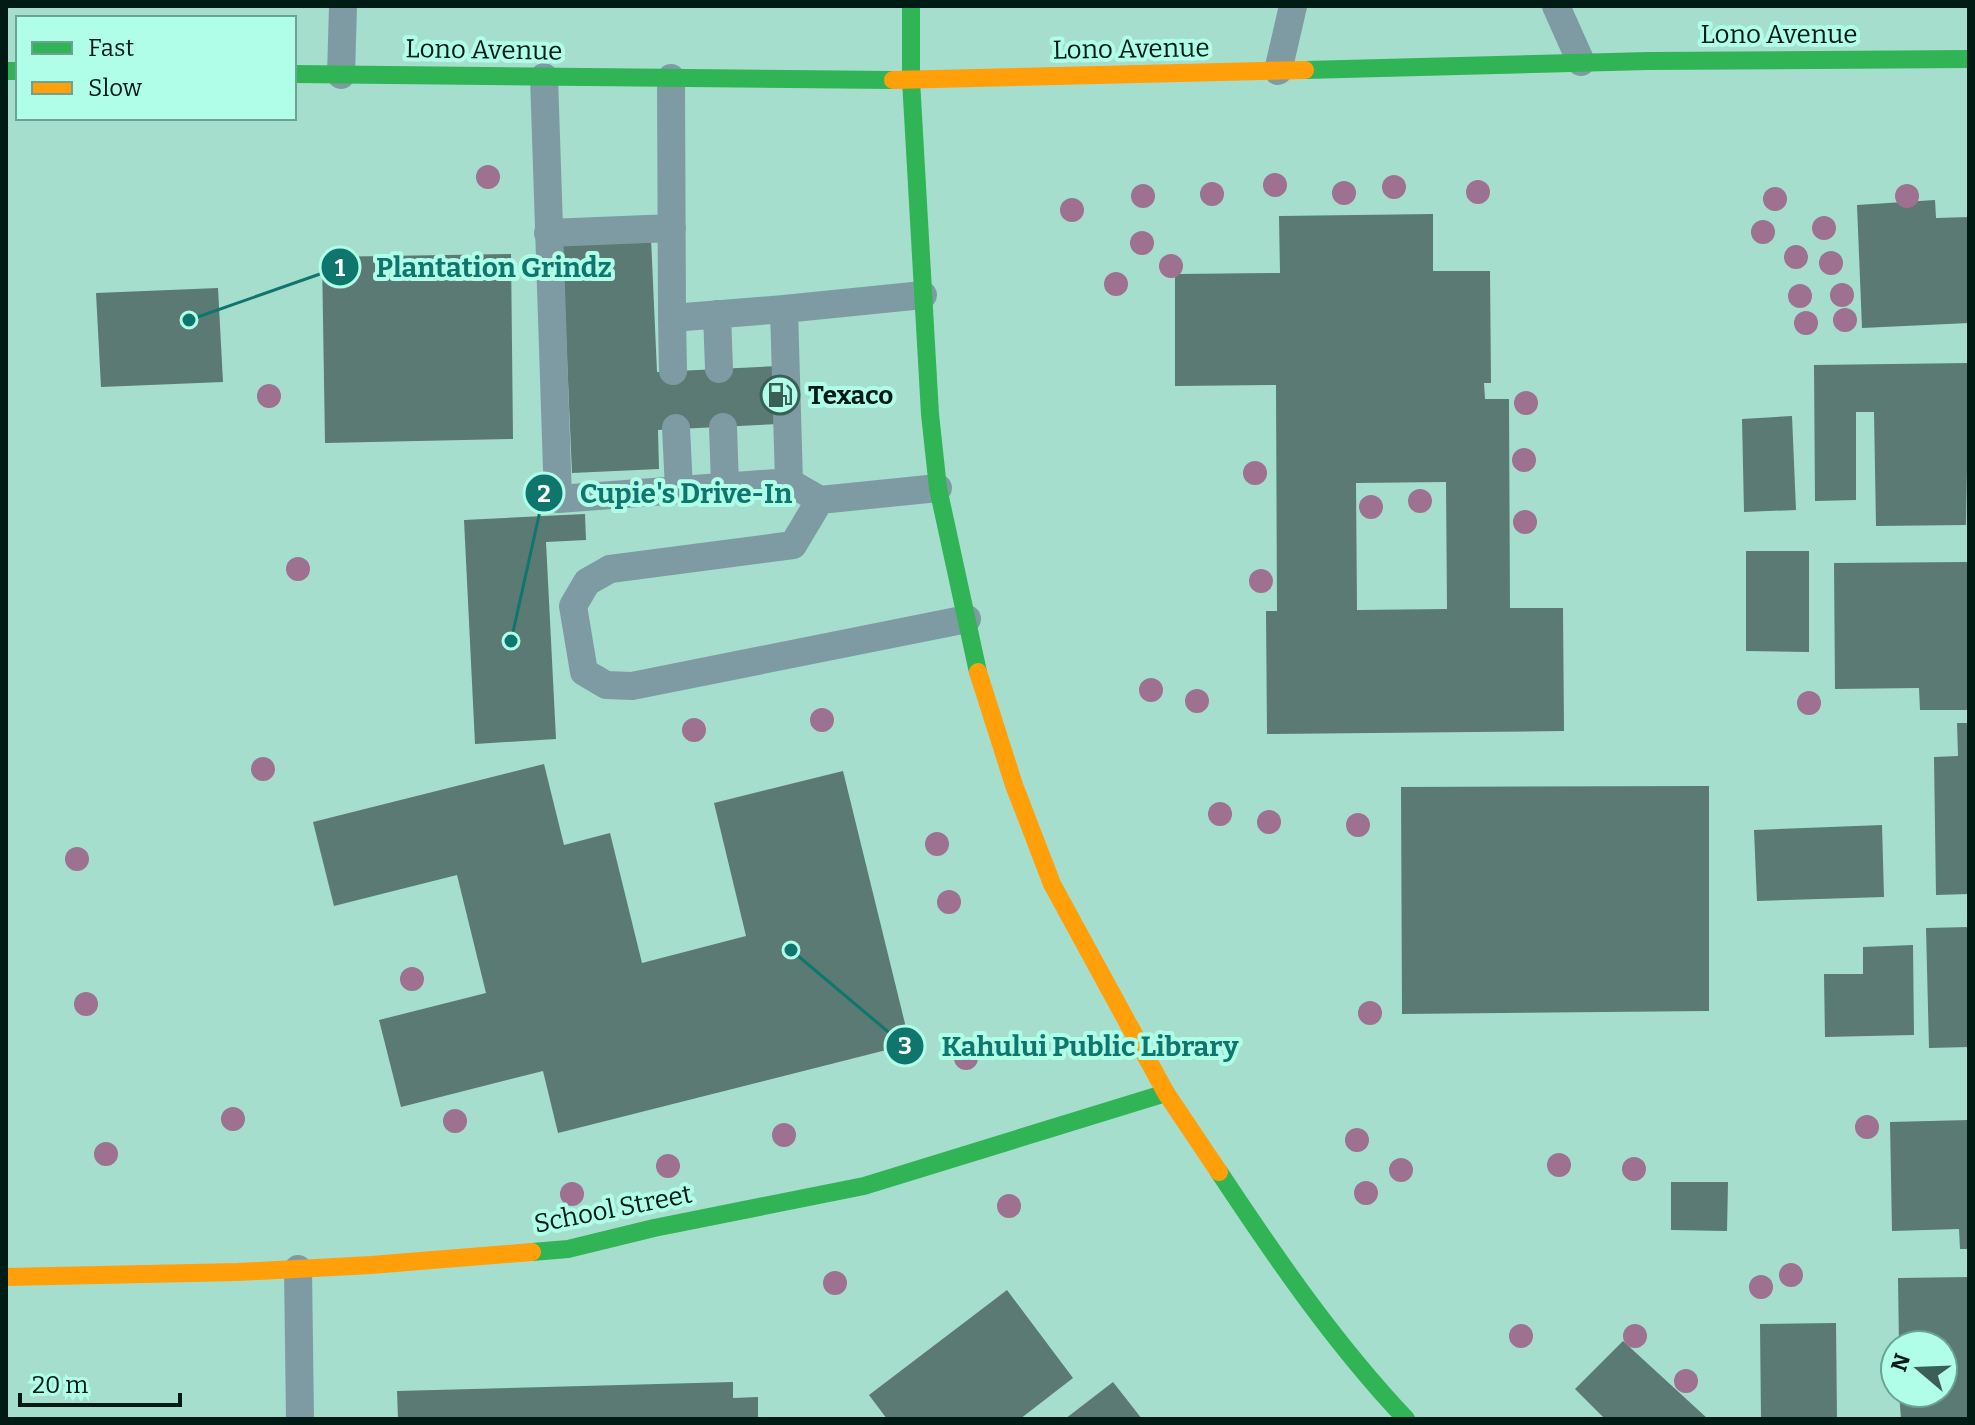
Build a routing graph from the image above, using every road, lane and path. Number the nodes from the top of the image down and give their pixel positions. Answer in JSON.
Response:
{"nodes":[{"id":1,"x":343,"y":6,"type":"edge"},
{"id":2,"x":911,"y":6,"type":"edge"},
{"id":3,"x":1293,"y":6,"type":"edge"},
{"id":4,"x":1556,"y":6,"type":"edge"},
{"id":5,"x":1969,"y":59,"type":"edge"},
{"id":6,"x":1581,"y":62,"type":"junction"},
{"id":7,"x":1278,"y":71,"type":"junction"},
{"id":8,"x":296,"y":74,"type":"edge"},
{"id":9,"x":341,"y":75,"type":"junction"},
{"id":10,"x":544,"y":77,"type":"junction"},
{"id":11,"x":671,"y":78,"type":"junction"},
{"id":12,"x":911,"y":80,"type":"junction"},
{"id":13,"x":672,"y":228,"type":"junction"},
{"id":14,"x":548,"y":233,"type":"junction"},
{"id":15,"x":923,"y":295,"type":"junction"},
{"id":16,"x":784,"y":309,"type":"junction"},
{"id":17,"x":717,"y":314,"type":"junction"},
{"id":18,"x":672,"y":318,"type":"junction"},
{"id":19,"x":719,"y":369,"type":"dead end"},
{"id":20,"x":673,"y":371,"type":"dead end"},
{"id":21,"x":723,"y":427,"type":"dead end"},
{"id":22,"x":676,"y":428,"type":"dead end"},
{"id":23,"x":789,"y":482,"type":"junction"},
{"id":24,"x":725,"y":485,"type":"junction"},
{"id":25,"x":938,"y":488,"type":"junction"},
{"id":26,"x":679,"y":489,"type":"junction"},
{"id":27,"x":820,"y":500,"type":"junction"},
{"id":28,"x":967,"y":619,"type":"junction"},
{"id":29,"x":1166,"y":1093,"type":"junction"},
{"id":30,"x":298,"y":1269,"type":"junction"},
{"id":31,"x":6,"y":1277,"type":"edge"},
{"id":32,"x":300,"y":1419,"type":"edge"},
{"id":33,"x":1406,"y":1419,"type":"edge"}],
"edges":[{"from":1,"to":9,"type":"lane"},
{"from":2,"to":12,"type":"street"},
{"from":3,"to":7,"type":"lane"},
{"from":4,"to":6,"type":"lane"},
{"from":5,"to":6,"type":"street","name":"Lono Avenue"},
{"from":6,"to":7,"type":"street","name":"Lono Avenue"},
{"from":7,"to":12,"type":"street","name":"Lono Avenue"},
{"from":8,"to":9,"type":"street","name":"Lono Avenue"},
{"from":9,"to":10,"type":"street","name":"Lono Avenue"},
{"from":10,"to":11,"type":"street","name":"Lono Avenue"},
{"from":10,"to":14,"type":"lane"},
{"from":11,"to":12,"type":"street","name":"Lono Avenue"},
{"from":11,"to":13,"type":"lane"},
{"from":12,"to":15,"type":"street"},
{"from":13,"to":14,"type":"lane"},
{"from":13,"to":18,"type":"lane"},
{"from":14,"to":26,"type":"lane"},
{"from":15,"to":16,"type":"lane"},
{"from":15,"to":25,"type":"street"},
{"from":16,"to":17,"type":"lane"},
{"from":16,"to":23,"type":"lane"},
{"from":17,"to":18,"type":"lane"},
{"from":17,"to":19,"type":"lane"},
{"from":18,"to":20,"type":"lane"},
{"from":21,"to":24,"type":"lane"},
{"from":22,"to":26,"type":"lane"},
{"from":23,"to":24,"type":"lane"},
{"from":23,"to":27,"type":"lane"},
{"from":24,"to":26,"type":"lane"},
{"from":25,"to":27,"type":"lane"},
{"from":25,"to":28,"type":"street"},
{"from":27,"to":28,"type":"lane"},
{"from":28,"to":29,"type":"street"},
{"from":29,"to":30,"type":"street","name":"School Street"},
{"from":29,"to":33,"type":"street"},
{"from":30,"to":31,"type":"street","name":"School Street"},
{"from":30,"to":32,"type":"lane"}]}
